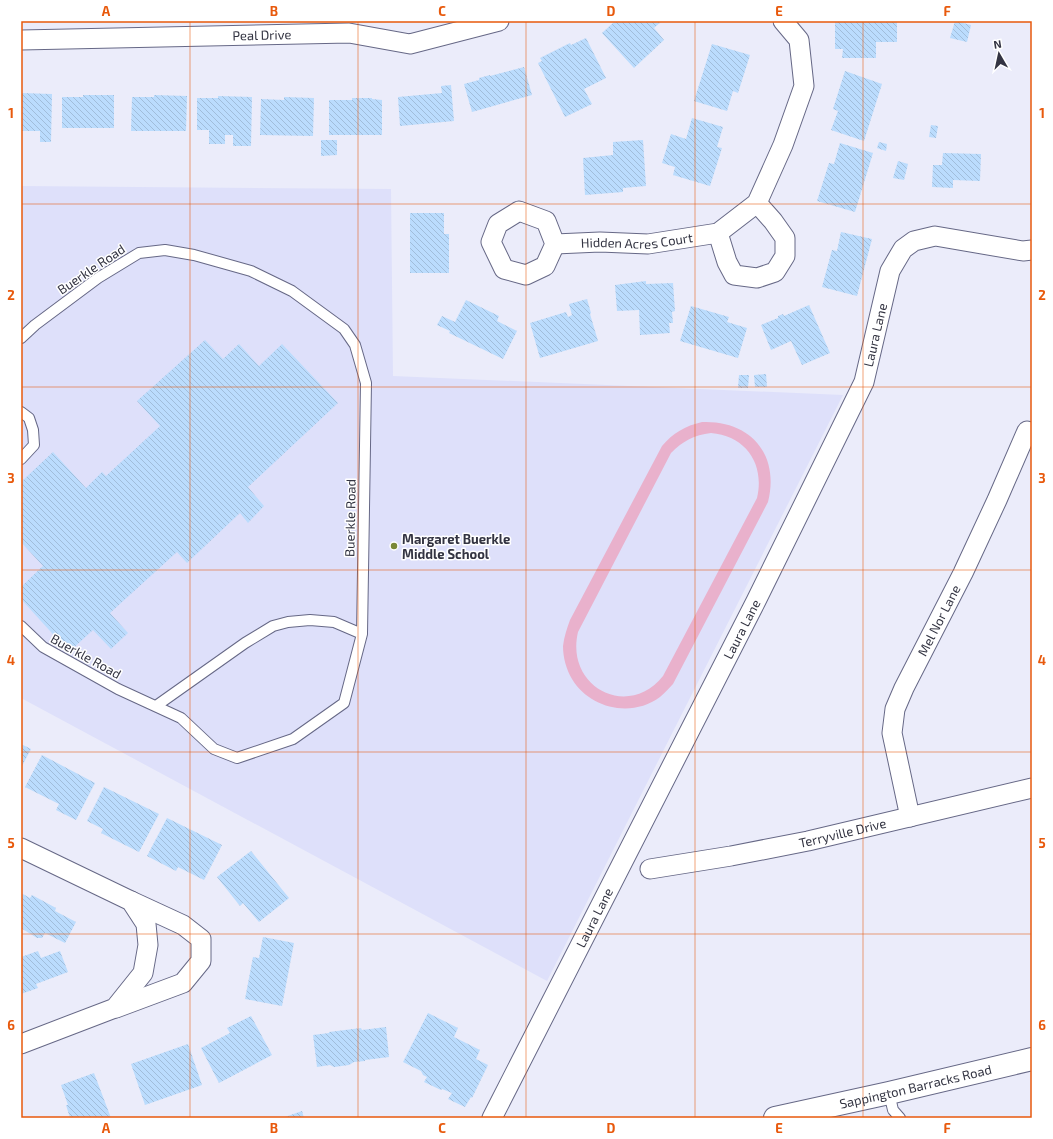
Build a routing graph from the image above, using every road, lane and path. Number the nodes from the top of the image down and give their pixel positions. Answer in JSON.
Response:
{"nodes":[{"id":1,"x":499,"y":21,"type":"edge"},
{"id":2,"x":783,"y":21,"type":"edge"},
{"id":3,"x":349,"y":27,"type":"edge"},
{"id":4,"x":21,"y":40,"type":"edge"},
{"id":5,"x":757,"y":203,"type":"junction"},
{"id":6,"x":718,"y":233,"type":"junction"},
{"id":7,"x":555,"y":244,"type":"dead end"},
{"id":8,"x":1032,"y":250,"type":"edge"},
{"id":9,"x":21,"y":338,"type":"edge"},
{"id":10,"x":21,"y":412,"type":"edge"},
{"id":11,"x":1027,"y":431,"type":"dead end"},
{"id":12,"x":21,"y":459,"type":"edge"},
{"id":13,"x":21,"y":626,"type":"edge"},
{"id":14,"x":362,"y":634,"type":"junction"},
{"id":15,"x":156,"y":706,"type":"junction"},
{"id":16,"x":1032,"y":788,"type":"edge"},
{"id":17,"x":910,"y":817,"type":"junction"},
{"id":18,"x":21,"y":848,"type":"edge"},
{"id":19,"x":650,"y":869,"type":"dead end"},
{"id":20,"x":131,"y":901,"type":"junction"},
{"id":21,"x":115,"y":1008,"type":"junction"},
{"id":22,"x":21,"y":1044,"type":"edge"},
{"id":23,"x":1032,"y":1059,"type":"edge"},
{"id":24,"x":889,"y":1093,"type":"junction"},
{"id":25,"x":492,"y":1118,"type":"edge"},
{"id":26,"x":775,"y":1118,"type":"edge"},
{"id":27,"x":900,"y":1118,"type":"edge"}],
"edges":[{"from":1,"to":3,"type":"street","name":"Peal Drive"},
{"from":2,"to":5,"type":"street","name":"Hidden Acres Court"},
{"from":3,"to":4,"type":"street","name":"Peal Drive"},
{"from":5,"to":6,"type":"street","name":"Hidden Acres Court"},
{"from":5,"to":6,"type":"street"},
{"from":6,"to":7,"type":"street","name":"Hidden Acres Court"},
{"from":8,"to":25,"type":"street","name":"Laura Lane"},
{"from":9,"to":14,"type":"lane","name":"Buerkle Road"},
{"from":10,"to":12,"type":"lane"},
{"from":11,"to":17,"type":"street","name":"Mel Nor Lane"},
{"from":13,"to":15,"type":"lane","name":"Buerkle Road"},
{"from":14,"to":15,"type":"lane"},
{"from":14,"to":15,"type":"lane","name":"Buerkle Road"},
{"from":16,"to":17,"type":"street","name":"Terryville Drive"},
{"from":17,"to":19,"type":"street","name":"Terryville Drive"},
{"from":18,"to":20,"type":"street"},
{"from":20,"to":21,"type":"street"},
{"from":20,"to":21,"type":"street"},
{"from":21,"to":22,"type":"street"},
{"from":23,"to":24,"type":"street","name":"Sappington Barracks Road"},
{"from":24,"to":26,"type":"street","name":"Sappington Barracks Road"},
{"from":24,"to":27,"type":"lane"}]}
